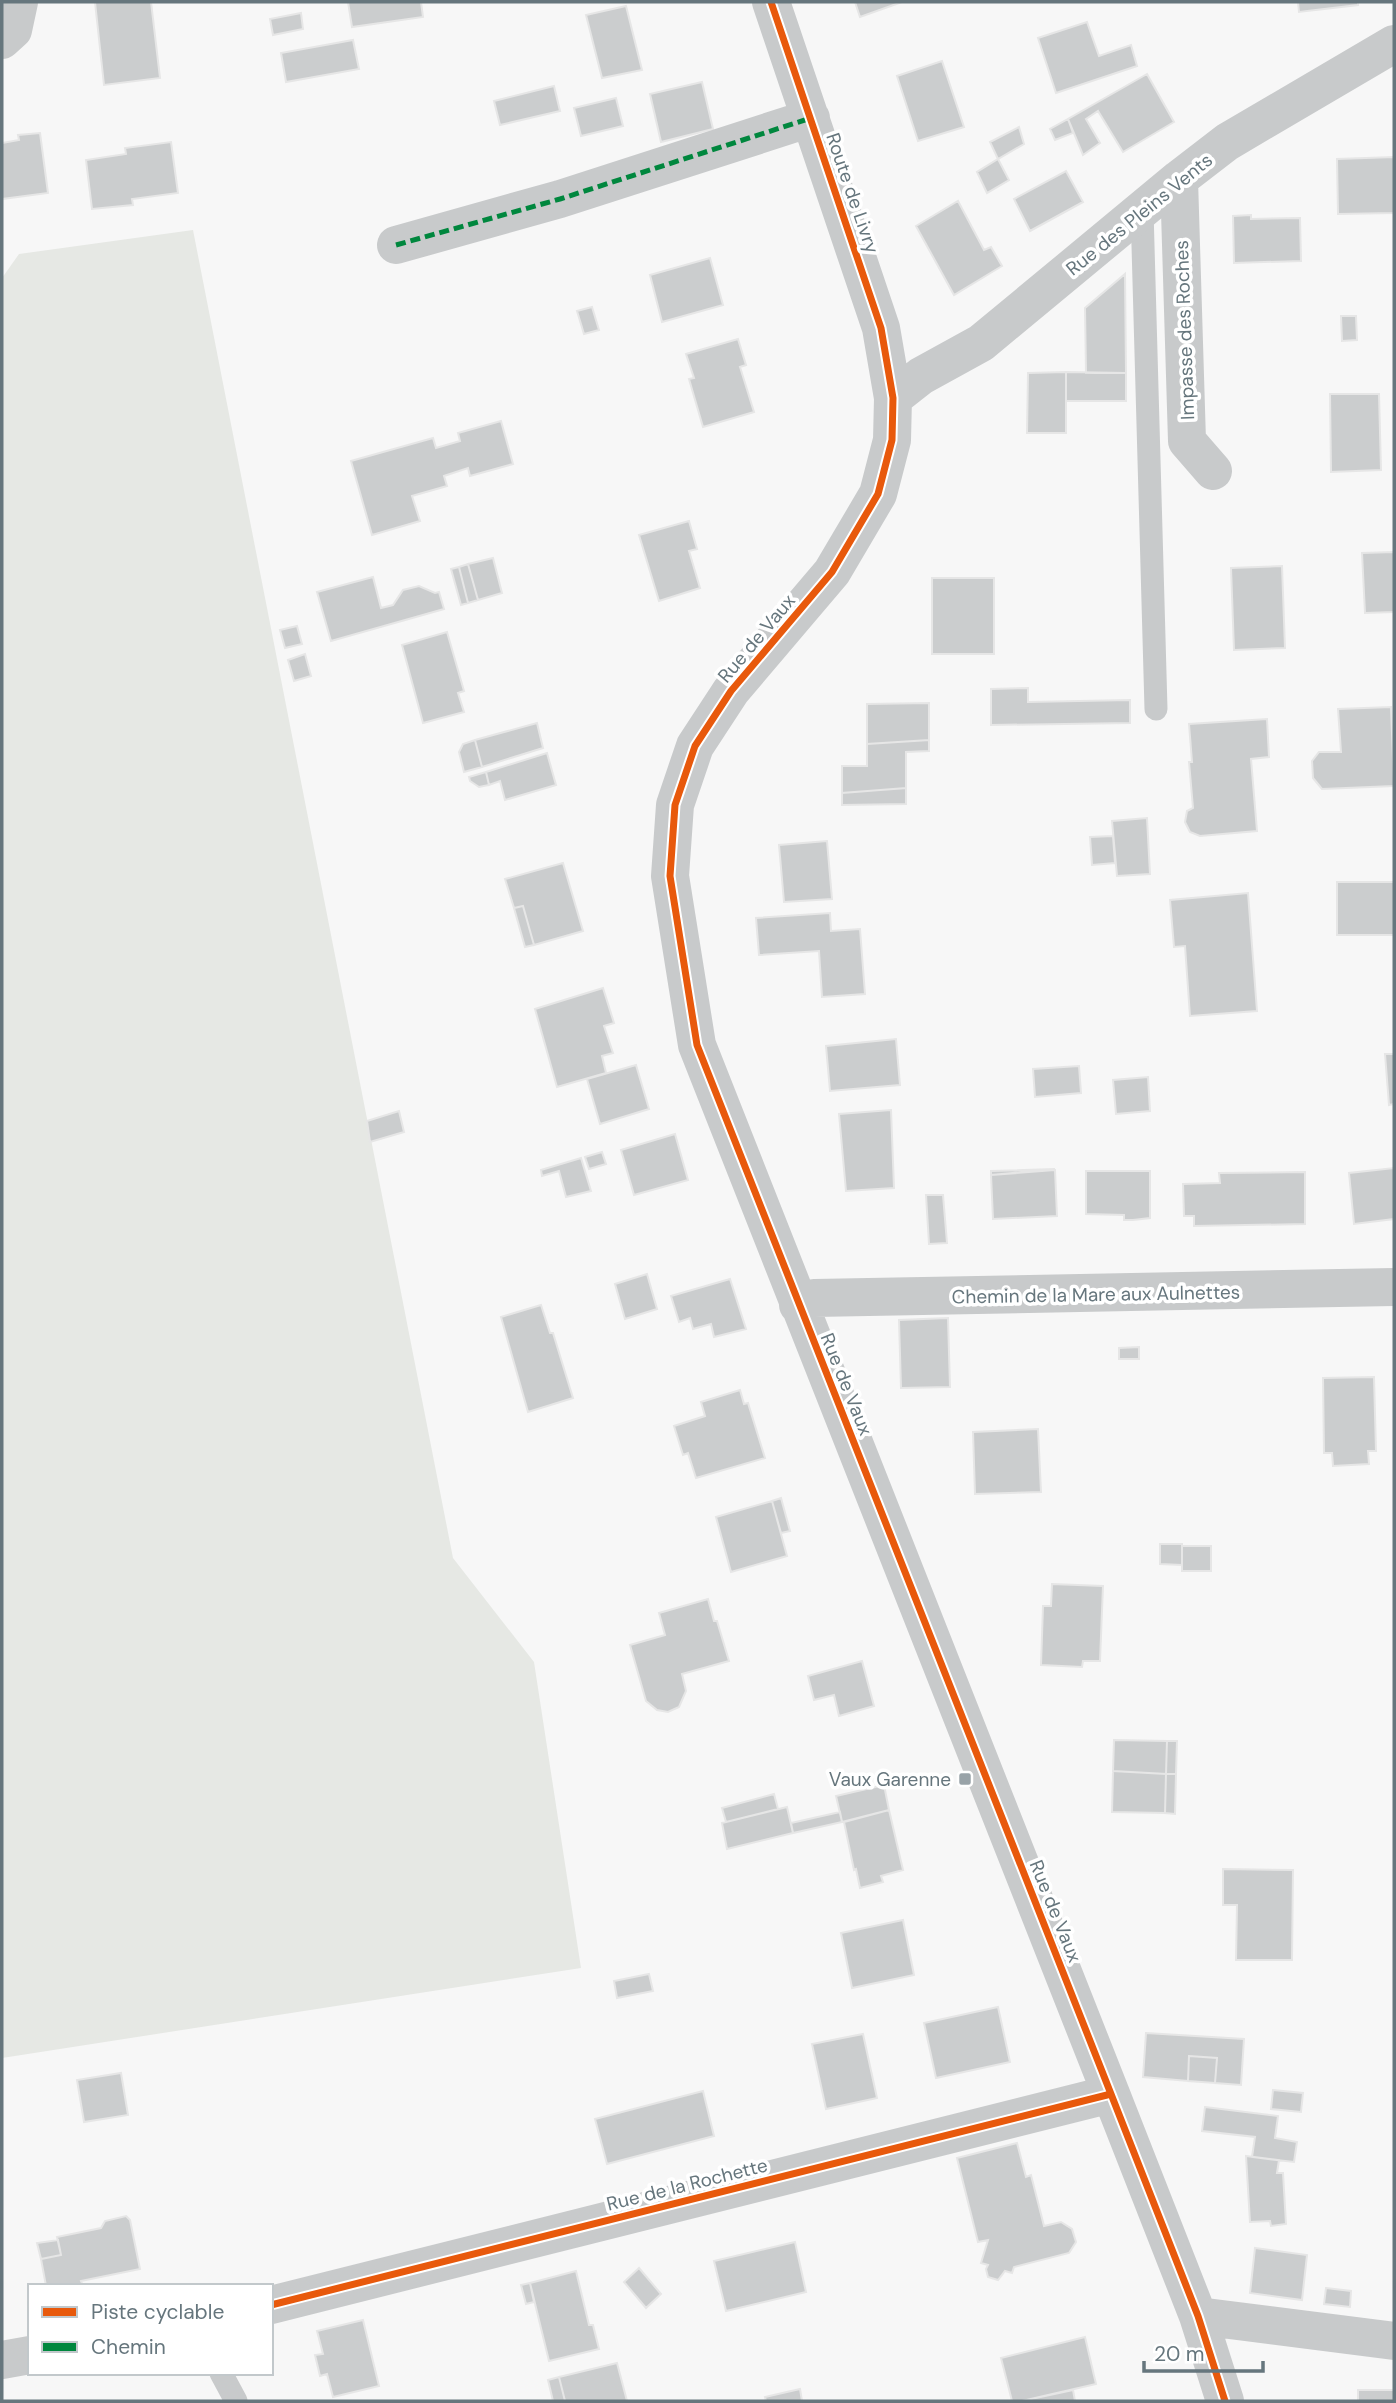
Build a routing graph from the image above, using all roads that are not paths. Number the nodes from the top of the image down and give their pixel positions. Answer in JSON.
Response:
{"nodes":[{"id":1,"x":19,"y":2,"type":"edge"},
{"id":2,"x":771,"y":2,"type":"edge"},
{"id":3,"x":2,"y":40,"type":"edge"},
{"id":4,"x":1394,"y":44,"type":"edge"},
{"id":5,"x":811,"y":118,"type":"junction"},
{"id":6,"x":1179,"y":179,"type":"junction"},
{"id":7,"x":1142,"y":210,"type":"junction"},
{"id":8,"x":396,"y":245,"type":"dead end"},
{"id":9,"x":893,"y":398,"type":"junction"},
{"id":10,"x":1213,"y":471,"type":"dead end"},
{"id":11,"x":1156,"y":709,"type":"dead end"},
{"id":12,"x":1394,"y":1287,"type":"edge"},
{"id":13,"x":799,"y":1305,"type":"junction"},
{"id":14,"x":1111,"y":2094,"type":"junction"},
{"id":15,"x":273,"y":2304,"type":"edge"},
{"id":16,"x":1198,"y":2316,"type":"junction"},
{"id":17,"x":1394,"y":2341,"type":"edge"},
{"id":18,"x":28,"y":2355,"type":"edge"},
{"id":19,"x":2,"y":2360,"type":"edge"},
{"id":20,"x":222,"y":2375,"type":"edge"},
{"id":21,"x":236,"y":2401,"type":"edge"},
{"id":22,"x":1225,"y":2401,"type":"edge"}],
"edges":[{"from":1,"to":3,"type":"street"},
{"from":2,"to":5,"type":"street","name":"Route de Livry"},
{"from":4,"to":6,"type":"street","name":"Rue des Pleins Vents"},
{"from":5,"to":8,"type":"street"},
{"from":5,"to":9,"type":"street","name":"Route de Livry"},
{"from":6,"to":7,"type":"street","name":"Rue des Pleins Vents"},
{"from":6,"to":10,"type":"street","name":"Impasse des Roches"},
{"from":7,"to":9,"type":"street","name":"Rue des Pleins Vents"},
{"from":7,"to":11,"type":"lane"},
{"from":9,"to":13,"type":"street","name":"Rue de Vaux"},
{"from":12,"to":13,"type":"street","name":"Chemin de la Mare aux Aulnettes"},
{"from":13,"to":14,"type":"street","name":"Rue de Vaux"},
{"from":14,"to":15,"type":"street","name":"Rue de la Rochette"},
{"from":14,"to":16,"type":"street","name":"Rue de Vaux"},
{"from":16,"to":17,"type":"street"},
{"from":16,"to":22,"type":"street","name":"Rue de Vaux"},
{"from":18,"to":19,"type":"street"},
{"from":20,"to":21,"type":"lane"}]}
